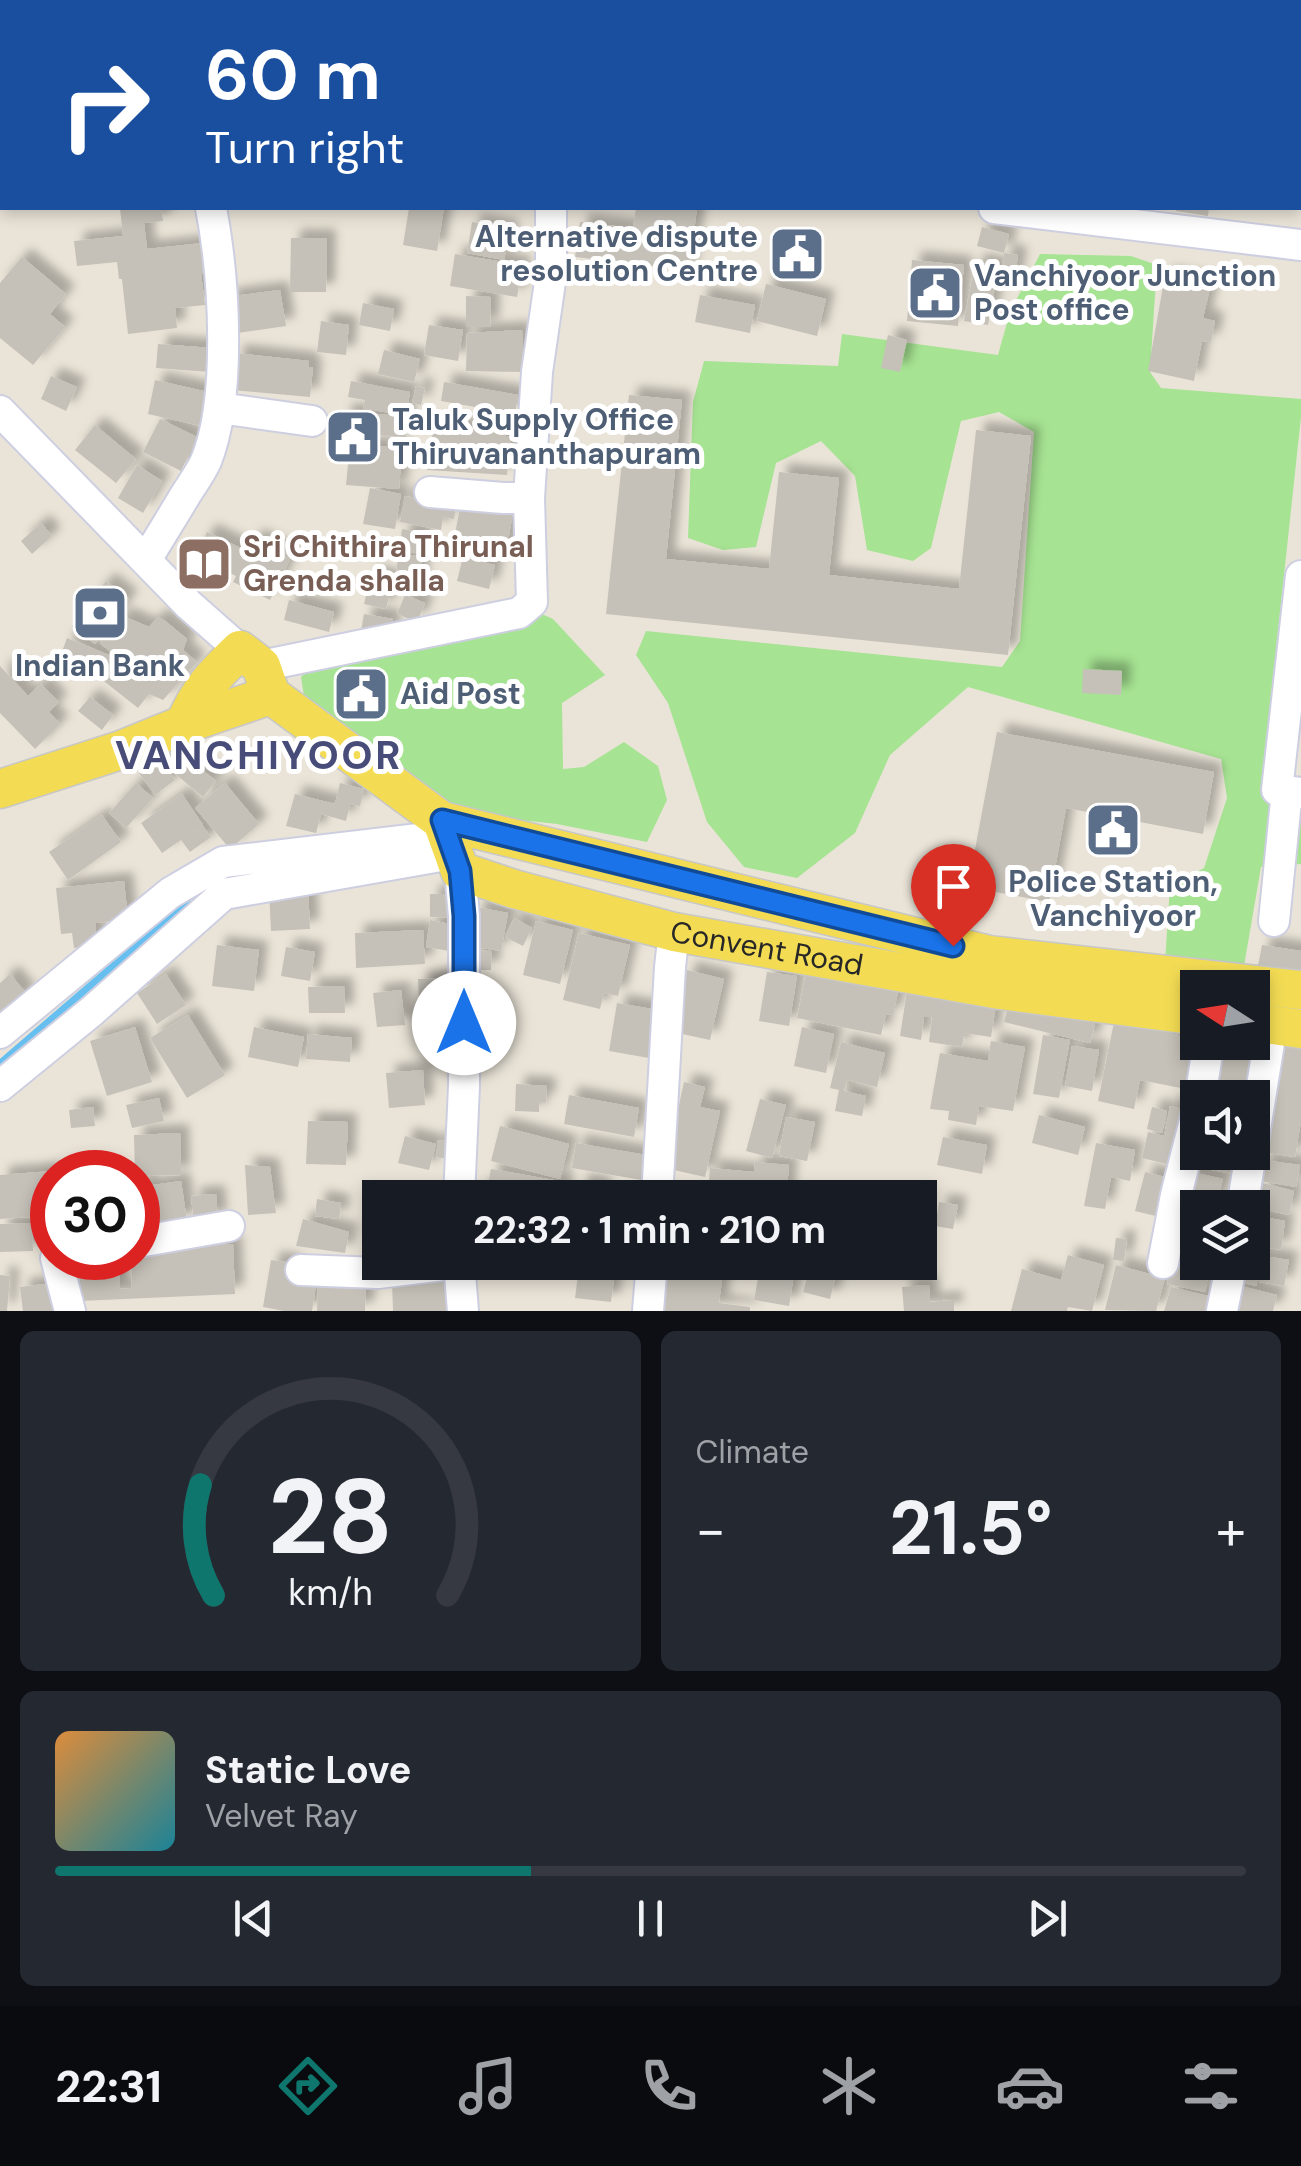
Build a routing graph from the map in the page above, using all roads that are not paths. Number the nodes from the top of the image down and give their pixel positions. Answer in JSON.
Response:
{"nodes":[{"id":1,"x":210,"y":210,"type":"edge"},
{"id":2,"x":551,"y":210,"type":"edge"},
{"id":3,"x":1011,"y":210,"type":"edge"},
{"id":4,"x":1301,"y":245,"type":"edge"},
{"id":5,"x":219,"y":408,"type":"junction"},
{"id":6,"x":0,"y":411,"type":"edge"},
{"id":7,"x":312,"y":421,"type":"dead end"},
{"id":8,"x":430,"y":492,"type":"dead end"},
{"id":9,"x":529,"y":498,"type":"junction"},
{"id":10,"x":146,"y":560,"type":"junction"},
{"id":11,"x":1301,"y":576,"type":"edge"},
{"id":12,"x":257,"y":671,"type":"junction"},
{"id":13,"x":185,"y":724,"type":"junction"},
{"id":14,"x":0,"y":789,"type":"edge"},
{"id":15,"x":1294,"y":792,"type":"edge"},
{"id":16,"x":450,"y":845,"type":"junction"},
{"id":17,"x":1274,"y":921,"type":"dead end"},
{"id":18,"x":674,"y":932,"type":"junction"},
{"id":19,"x":1301,"y":990,"type":"edge"},
{"id":20,"x":1180,"y":1014,"type":"edge"},
{"id":21,"x":1275,"y":1025,"type":"edge"},
{"id":22,"x":0,"y":1033,"type":"edge"},
{"id":23,"x":0,"y":1086,"type":"edge"},
{"id":24,"x":1182,"y":1170,"type":"edge"},
{"id":25,"x":459,"y":1180,"type":"edge"},
{"id":26,"x":657,"y":1180,"type":"edge"},
{"id":27,"x":1245,"y":1190,"type":"edge"},
{"id":28,"x":230,"y":1226,"type":"dead end"},
{"id":29,"x":160,"y":1238,"type":"edge"},
{"id":30,"x":1162,"y":1264,"type":"dead end"},
{"id":31,"x":300,"y":1270,"type":"dead end"},
{"id":32,"x":362,"y":1272,"type":"edge"},
{"id":33,"x":62,"y":1280,"type":"edge"},
{"id":34,"x":460,"y":1280,"type":"edge"},
{"id":35,"x":651,"y":1280,"type":"edge"},
{"id":36,"x":1228,"y":1280,"type":"edge"},
{"id":37,"x":70,"y":1311,"type":"edge"},
{"id":38,"x":463,"y":1311,"type":"edge"},
{"id":39,"x":648,"y":1311,"type":"edge"},
{"id":40,"x":1222,"y":1311,"type":"edge"}],
"edges":[{"from":1,"to":5,"type":"street"},
{"from":2,"to":9,"type":"street"},
{"from":3,"to":4,"type":"street"},
{"from":5,"to":7,"type":"street"},
{"from":5,"to":10,"type":"street"},
{"from":6,"to":10,"type":"street","name":"Convent Road"},
{"from":8,"to":9,"type":"street"},
{"from":9,"to":12,"type":"street"},
{"from":10,"to":12,"type":"street","name":"Convent Road"},
{"from":11,"to":15,"type":"street"},
{"from":12,"to":13,"type":"main road"},
{"from":12,"to":13,"type":"main road"},
{"from":12,"to":16,"type":"main road","name":"Convent Road"},
{"from":13,"to":14,"type":"main road"},
{"from":15,"to":17,"type":"street"},
{"from":16,"to":18,"type":"main road","name":"Convent Road"},
{"from":16,"to":19,"type":"main road"},
{"from":16,"to":22,"type":"street"},
{"from":16,"to":23,"type":"street"},
{"from":16,"to":25,"type":"street"},
{"from":18,"to":20,"type":"main road","name":"Convent Road"},
{"from":18,"to":26,"type":"street"},
{"from":21,"to":27,"type":"street"},
{"from":24,"to":30,"type":"street"},
{"from":28,"to":29,"type":"street"},
{"from":31,"to":32,"type":"street"},
{"from":33,"to":37,"type":"street"},
{"from":34,"to":38,"type":"street"},
{"from":35,"to":39,"type":"street"},
{"from":36,"to":40,"type":"street"}]}
